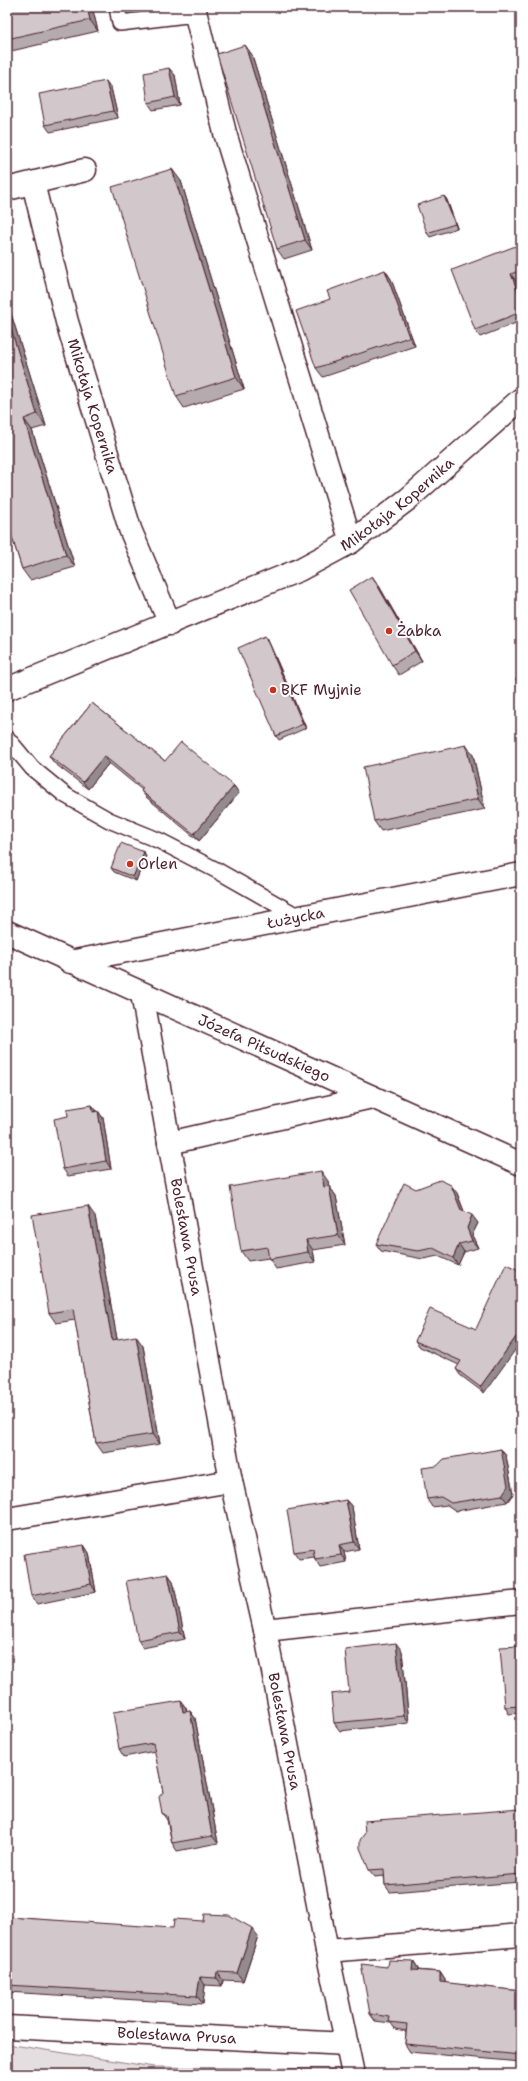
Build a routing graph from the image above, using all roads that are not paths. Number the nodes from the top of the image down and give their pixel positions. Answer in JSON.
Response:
{"nodes":[{"id":1,"x":117,"y":7,"type":"edge"},
{"id":2,"x":195,"y":11,"type":"edge"},
{"id":3,"x":85,"y":170,"type":"dead end"},
{"id":4,"x":33,"y":183,"type":"junction"},
{"id":5,"x":7,"y":189,"type":"edge"},
{"id":6,"x":521,"y":399,"type":"edge"},
{"id":7,"x":351,"y":542,"type":"junction"},
{"id":8,"x":170,"y":624,"type":"junction"},
{"id":9,"x":7,"y":689,"type":"edge"},
{"id":10,"x":7,"y":738,"type":"edge"},
{"id":11,"x":521,"y":874,"type":"edge"},
{"id":12,"x":299,"y":917,"type":"junction"},
{"id":13,"x":7,"y":932,"type":"edge"},
{"id":14,"x":70,"y":962,"type":"junction"},
{"id":15,"x":142,"y":994,"type":"junction"},
{"id":16,"x":372,"y":1097,"type":"junction"},
{"id":17,"x":169,"y":1143,"type":"junction"},
{"id":18,"x":521,"y":1164,"type":"edge"},
{"id":19,"x":231,"y":1481,"type":"junction"},
{"id":20,"x":7,"y":1519,"type":"edge"},
{"id":21,"x":521,"y":1602,"type":"edge"},
{"id":22,"x":265,"y":1630,"type":"junction"},
{"id":23,"x":521,"y":1935,"type":"edge"},
{"id":24,"x":327,"y":1951,"type":"junction"},
{"id":25,"x":7,"y":2027,"type":"edge"},
{"id":26,"x":347,"y":2044,"type":"junction"},
{"id":27,"x":353,"y":2074,"type":"edge"}],
"edges":[{"from":1,"to":2,"type":"lane"},
{"from":2,"to":7,"type":"street"},
{"from":3,"to":4,"type":"street"},
{"from":4,"to":5,"type":"street"},
{"from":4,"to":8,"type":"street","name":"Mikołaja Kopernika"},
{"from":6,"to":7,"type":"street","name":"Mikołaja Kopernika"},
{"from":7,"to":8,"type":"street","name":"Mikołaja Kopernika"},
{"from":8,"to":9,"type":"street","name":"Mikołaja Kopernika"},
{"from":10,"to":12,"type":"lane"},
{"from":11,"to":12,"type":"street","name":"Łużycka"},
{"from":12,"to":14,"type":"street","name":"Łużycka"},
{"from":13,"to":14,"type":"street","name":"Józefa Piłsudskiego"},
{"from":14,"to":15,"type":"street","name":"Józefa Piłsudskiego"},
{"from":15,"to":16,"type":"street","name":"Józefa Piłsudskiego"},
{"from":15,"to":17,"type":"street","name":"Bolesława Prusa"},
{"from":16,"to":17,"type":"street"},
{"from":16,"to":18,"type":"street","name":"Józefa Piłsudskiego"},
{"from":17,"to":19,"type":"street","name":"Bolesława Prusa"},
{"from":19,"to":20,"type":"street"},
{"from":19,"to":22,"type":"street","name":"Bolesława Prusa"},
{"from":21,"to":22,"type":"street"},
{"from":22,"to":24,"type":"street","name":"Bolesława Prusa"},
{"from":23,"to":24,"type":"street"},
{"from":24,"to":26,"type":"street","name":"Bolesława Prusa"},
{"from":25,"to":26,"type":"street","name":"Bolesława Prusa"},
{"from":26,"to":27,"type":"street","name":"Bolesława Prusa"}]}
